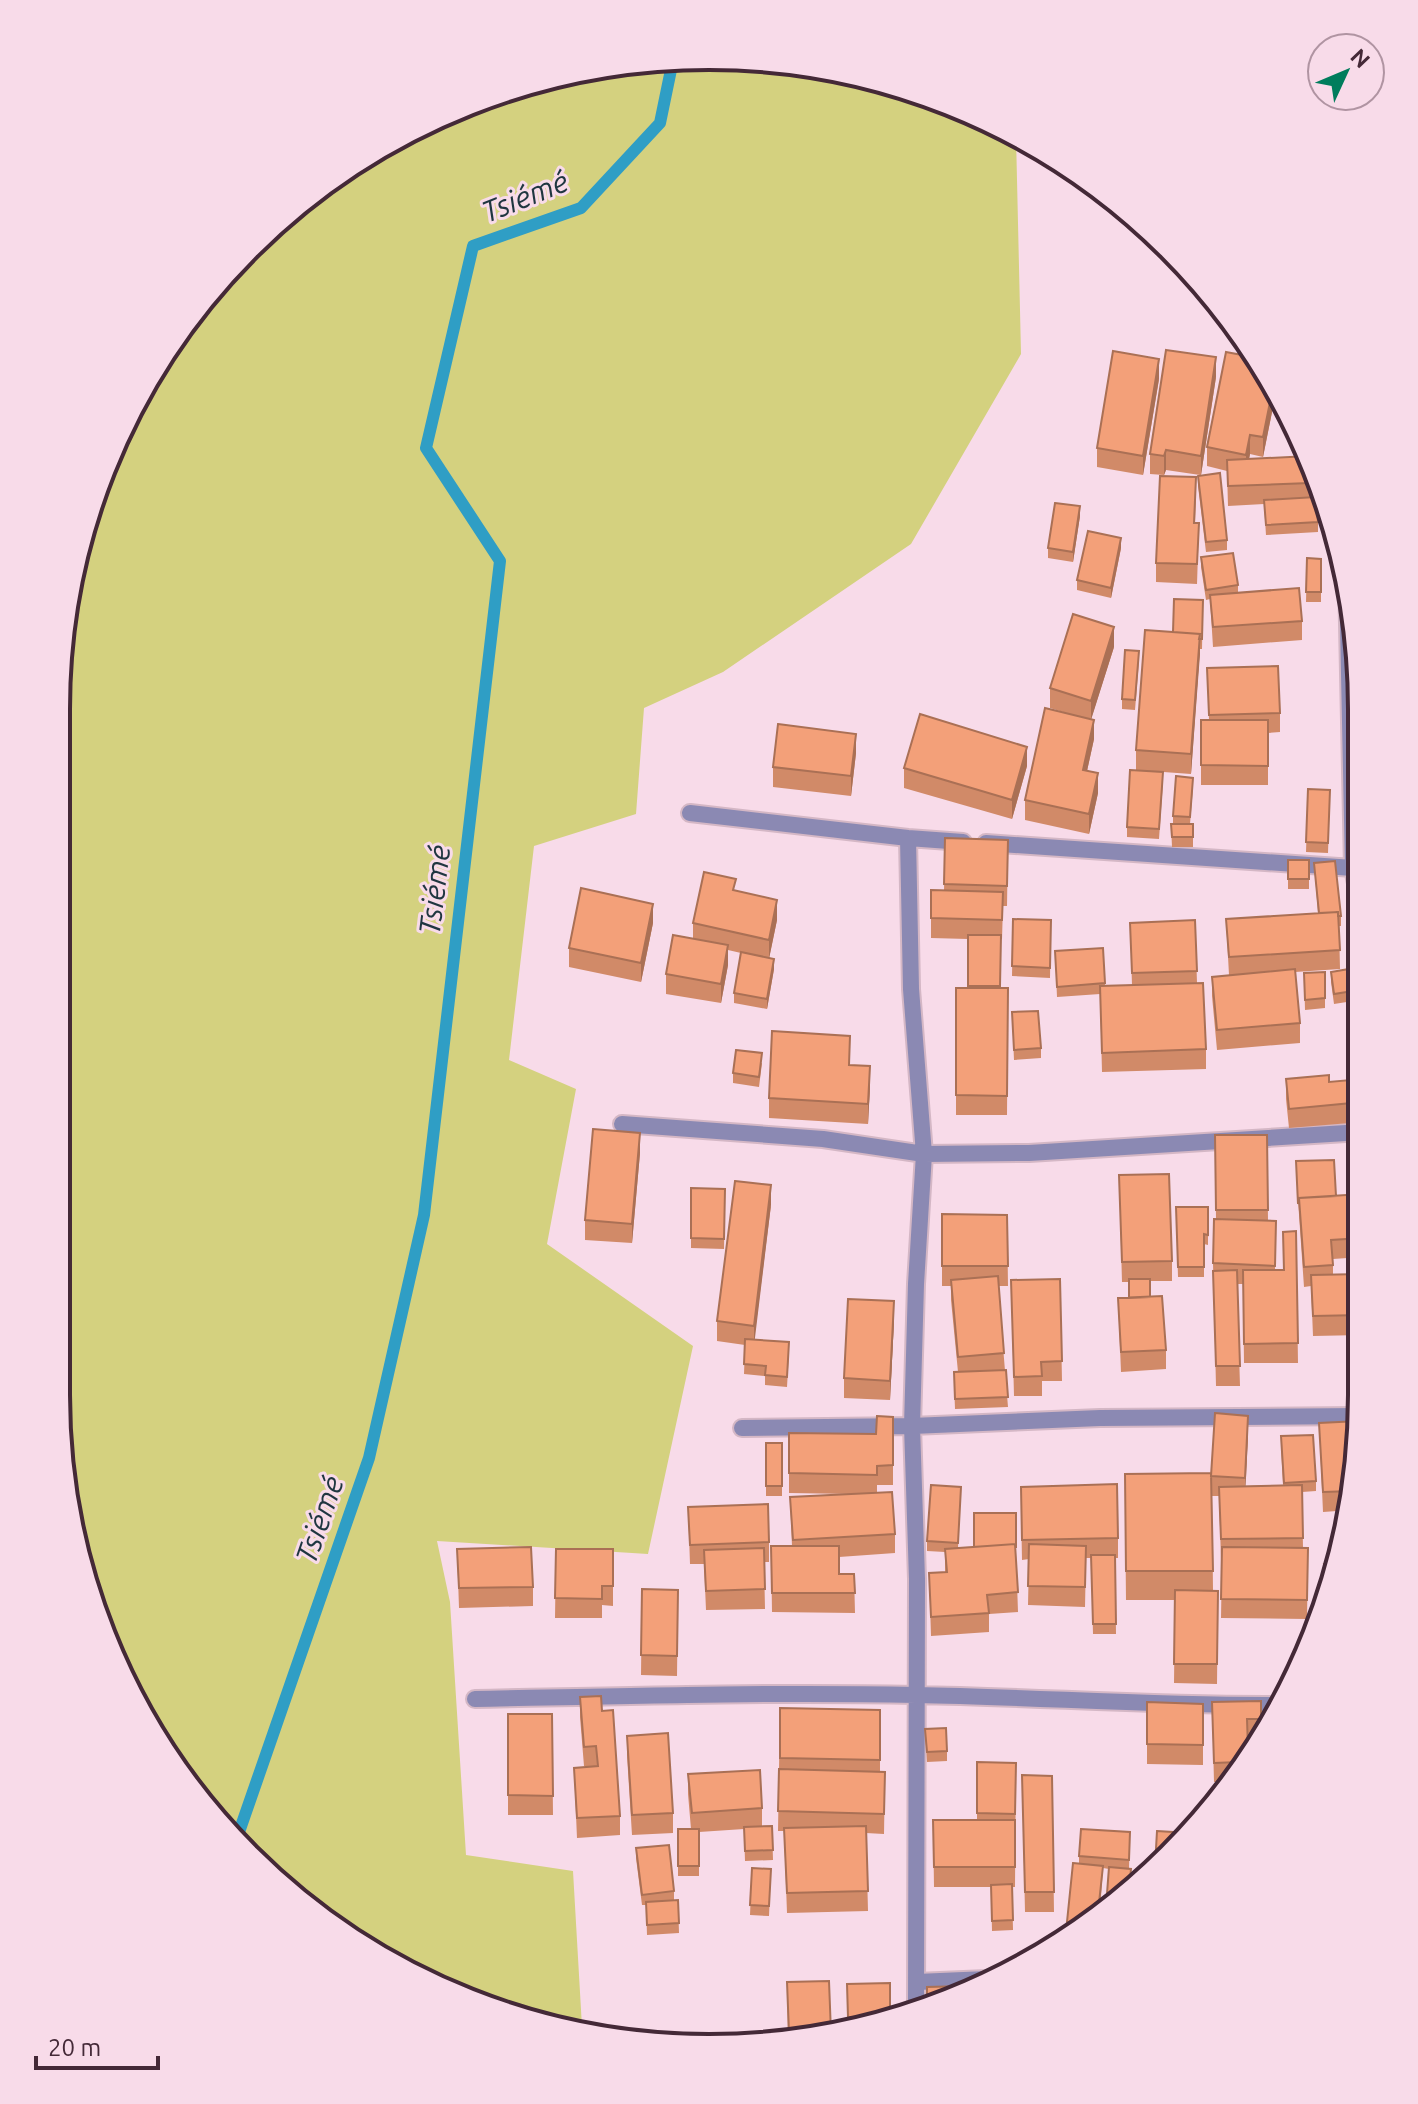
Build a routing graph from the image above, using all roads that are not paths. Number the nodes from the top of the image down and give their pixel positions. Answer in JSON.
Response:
{"nodes":[{"id":1,"x":690,"y":813,"type":"dead end"},
{"id":2,"x":908,"y":838,"type":"junction"},
{"id":3,"x":1348,"y":866,"type":"edge"},
{"id":4,"x":622,"y":1124,"type":"dead end"},
{"id":5,"x":1348,"y":1133,"type":"edge"},
{"id":6,"x":924,"y":1154,"type":"junction"},
{"id":7,"x":1347,"y":1416,"type":"edge"},
{"id":8,"x":912,"y":1426,"type":"junction"},
{"id":9,"x":742,"y":1428,"type":"dead end"},
{"id":10,"x":916,"y":1695,"type":"junction"},
{"id":11,"x":475,"y":1699,"type":"dead end"},
{"id":12,"x":1267,"y":1705,"type":"edge"},
{"id":13,"x":965,"y":1980,"type":"edge"},
{"id":14,"x":917,"y":1982,"type":"junction"},
{"id":15,"x":916,"y":1999,"type":"edge"}],
"edges":[{"from":1,"to":2,"type":"street"},
{"from":2,"to":3,"type":"street"},
{"from":2,"to":6,"type":"street"},
{"from":4,"to":6,"type":"street"},
{"from":5,"to":6,"type":"street"},
{"from":6,"to":8,"type":"street"},
{"from":7,"to":8,"type":"street"},
{"from":8,"to":9,"type":"street"},
{"from":8,"to":10,"type":"street"},
{"from":10,"to":11,"type":"street"},
{"from":10,"to":12,"type":"street"},
{"from":10,"to":14,"type":"street"},
{"from":13,"to":14,"type":"street"},
{"from":14,"to":15,"type":"street"}]}
